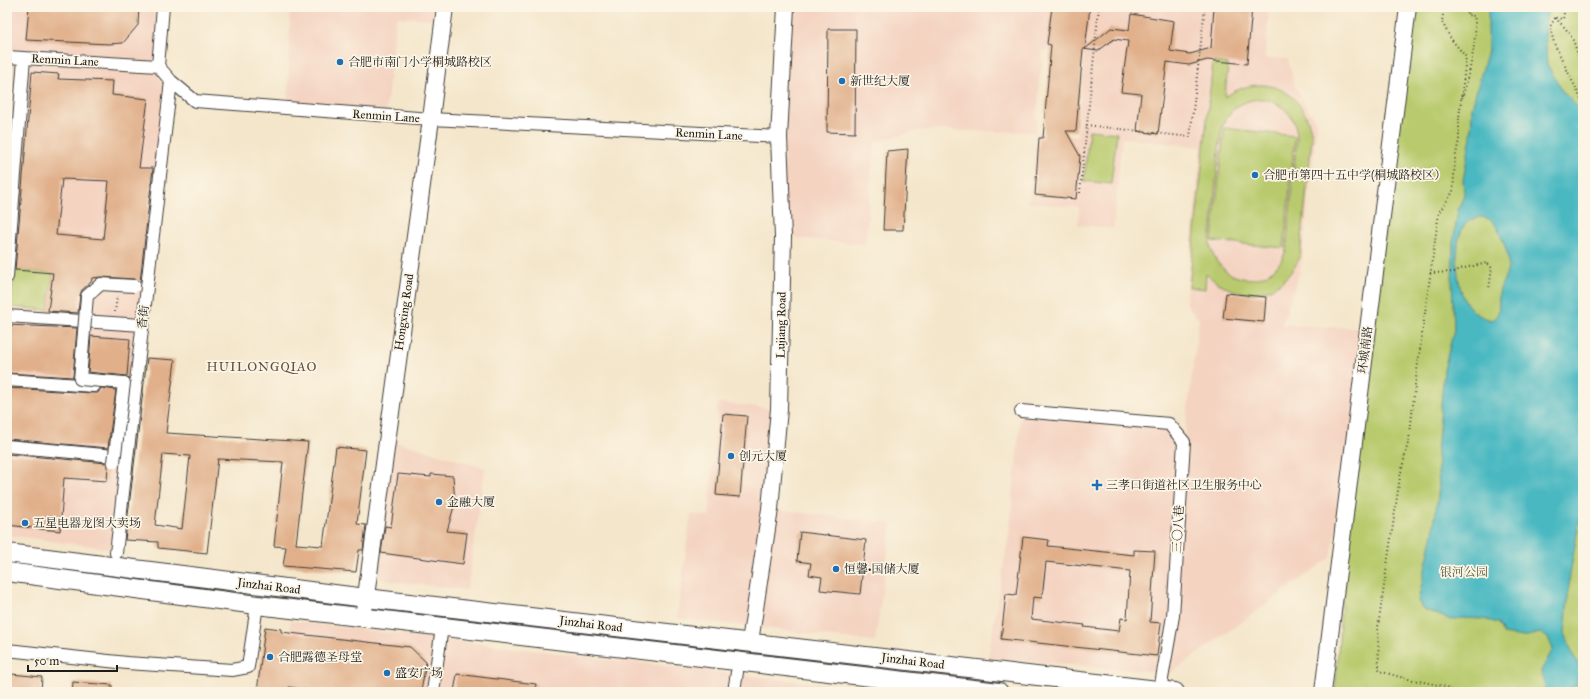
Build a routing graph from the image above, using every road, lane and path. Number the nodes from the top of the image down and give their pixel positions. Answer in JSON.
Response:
{"nodes":[{"id":1,"x":163,"y":7,"type":"edge"},
{"id":2,"x":444,"y":7,"type":"edge"},
{"id":3,"x":786,"y":7,"type":"edge"},
{"id":4,"x":1099,"y":7,"type":"edge"},
{"id":5,"x":1205,"y":7,"type":"edge"},
{"id":6,"x":1408,"y":7,"type":"edge"},
{"id":7,"x":1444,"y":7,"type":"edge"},
{"id":8,"x":1469,"y":7,"type":"edge"},
{"id":9,"x":1565,"y":7,"type":"edge"},
{"id":10,"x":1555,"y":18,"type":"junction"},
{"id":11,"x":7,"y":57,"type":"edge"},
{"id":12,"x":24,"y":58,"type":"junction"},
{"id":13,"x":158,"y":66,"type":"junction"},
{"id":14,"x":1583,"y":67,"type":"edge"},
{"id":15,"x":171,"y":81,"type":"junction"},
{"id":16,"x":1583,"y":102,"type":"edge"},
{"id":17,"x":1461,"y":104,"type":"junction"},
{"id":18,"x":431,"y":119,"type":"junction"},
{"id":19,"x":1086,"y":126,"type":"junction"},
{"id":20,"x":779,"y":137,"type":"junction"},
{"id":21,"x":1080,"y":193,"type":"dead end"},
{"id":22,"x":1430,"y":273,"type":"junction"},
{"id":23,"x":7,"y":277,"type":"edge"},
{"id":24,"x":134,"y":286,"type":"dead end"},
{"id":25,"x":118,"y":287,"type":"junction"},
{"id":26,"x":1489,"y":290,"type":"dead end"},
{"id":27,"x":7,"y":316,"type":"edge"},
{"id":28,"x":114,"y":319,"type":"junction"},
{"id":29,"x":142,"y":324,"type":"junction"},
{"id":30,"x":7,"y":380,"type":"edge"},
{"id":31,"x":135,"y":389,"type":"junction"},
{"id":32,"x":1021,"y":412,"type":"dead end"},
{"id":33,"x":7,"y":446,"type":"edge"},
{"id":34,"x":126,"y":457,"type":"junction"},
{"id":35,"x":114,"y":462,"type":"dead end"},
{"id":36,"x":7,"y":553,"type":"edge"},
{"id":37,"x":116,"y":553,"type":"dead end"},
{"id":38,"x":7,"y":572,"type":"edge"},
{"id":39,"x":366,"y":598,"type":"junction"},
{"id":40,"x":257,"y":605,"type":"junction"},
{"id":41,"x":363,"y":618,"type":"junction"},
{"id":42,"x":441,"y":634,"type":"dead end"},
{"id":43,"x":750,"y":642,"type":"junction"},
{"id":44,"x":7,"y":650,"type":"edge"},
{"id":45,"x":737,"y":672,"type":"dead end"},
{"id":46,"x":1167,"y":691,"type":"edge"},
{"id":47,"x":433,"y":692,"type":"edge"},
{"id":48,"x":734,"y":692,"type":"edge"},
{"id":49,"x":999,"y":692,"type":"edge"},
{"id":50,"x":1323,"y":692,"type":"edge"},
{"id":51,"x":1455,"y":692,"type":"edge"}],
"edges":[{"from":1,"to":13,"type":"street"},
{"from":2,"to":18,"type":"street","name":"Hongxing Road"},
{"from":3,"to":20,"type":"street","name":"Lujiang Road"},
{"from":4,"to":19,"type":"path"},
{"from":5,"to":19,"type":"path"},
{"from":6,"to":50,"type":"street","name":"环城南路"},
{"from":7,"to":17,"type":"path"},
{"from":8,"to":17,"type":"path"},
{"from":9,"to":10,"type":"path"},
{"from":10,"to":14,"type":"path"},
{"from":10,"to":16,"type":"path"},
{"from":11,"to":12,"type":"street","name":"Renmin Lane"},
{"from":12,"to":13,"type":"street","name":"Renmin Lane"},
{"from":12,"to":23,"type":"street"},
{"from":13,"to":15,"type":"street","name":"Renmin Lane"},
{"from":15,"to":18,"type":"street","name":"Renmin Lane"},
{"from":15,"to":29,"type":"street","name":"香街"},
{"from":17,"to":22,"type":"path"},
{"from":18,"to":20,"type":"street","name":"Renmin Lane"},
{"from":18,"to":39,"type":"street","name":"Hongxing Road"},
{"from":19,"to":21,"type":"path"},
{"from":20,"to":43,"type":"street","name":"Lujiang Road"},
{"from":22,"to":26,"type":"path"},
{"from":22,"to":51,"type":"path"},
{"from":24,"to":25,"type":"street","bridge":true},
{"from":25,"to":28,"type":"path"},
{"from":25,"to":35,"type":"street","bridge":true},
{"from":27,"to":28,"type":"street"},
{"from":28,"to":29,"type":"street"},
{"from":29,"to":31,"type":"street","name":"香街"},
{"from":30,"to":31,"type":"street"},
{"from":31,"to":34,"type":"street","name":"香街"},
{"from":32,"to":46,"type":"street","name":"三〇八巷"},
{"from":33,"to":34,"type":"street"},
{"from":34,"to":37,"type":"street","name":"香街"},
{"from":36,"to":39,"type":"main road","name":"Jinzhai Road"},
{"from":38,"to":40,"type":"main road","name":"Jinzhai Road"},
{"from":39,"to":41,"type":"street","name":"Hongxing Road"},
{"from":39,"to":43,"type":"main road","name":"Jinzhai Road"},
{"from":40,"to":41,"type":"main road","name":"Jinzhai Road"},
{"from":40,"to":44,"type":"street"},
{"from":41,"to":49,"type":"main road","name":"Jinzhai Road"},
{"from":42,"to":47,"type":"street"},
{"from":43,"to":46,"type":"main road","name":"Jinzhai Road"},
{"from":45,"to":48,"type":"street"}]}
